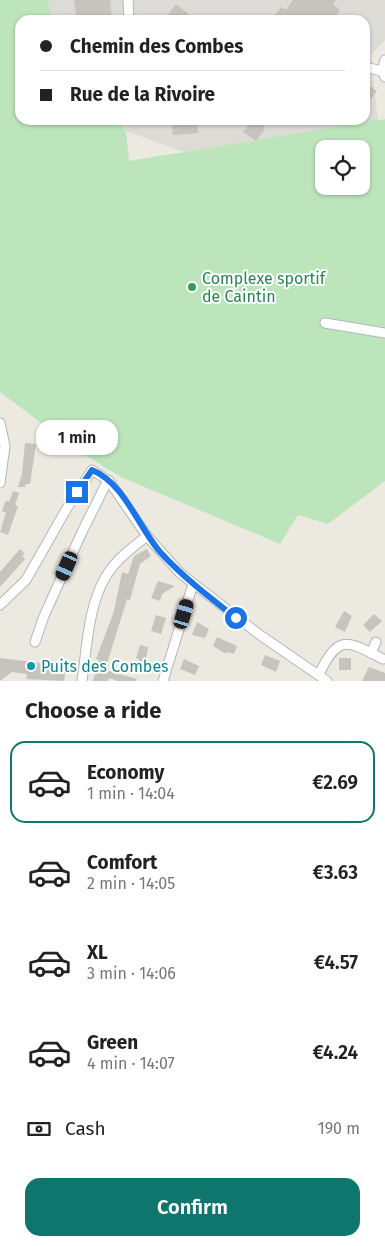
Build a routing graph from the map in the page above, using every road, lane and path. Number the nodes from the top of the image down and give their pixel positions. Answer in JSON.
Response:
{"nodes":[{"id":1,"x":128,"y":0,"type":"edge"},
{"id":2,"x":129,"y":15,"type":"edge"},
{"id":3,"x":385,"y":60,"type":"edge"},
{"id":4,"x":370,"y":69,"type":"edge"},
{"id":5,"x":383,"y":74,"type":"edge"},
{"id":6,"x":325,"y":323,"type":"dead end"},
{"id":7,"x":385,"y":333,"type":"edge"},
{"id":8,"x":0,"y":423,"type":"edge"},
{"id":9,"x":108,"y":480,"type":"junction"},
{"id":10,"x":0,"y":483,"type":"edge"},
{"id":11,"x":147,"y":536,"type":"junction"},
{"id":12,"x":193,"y":584,"type":"junction"},
{"id":13,"x":0,"y":605,"type":"edge"},
{"id":14,"x":36,"y":642,"type":"dead end"},
{"id":15,"x":376,"y":642,"type":"dead end"},
{"id":16,"x":371,"y":653,"type":"junction"},
{"id":17,"x":383,"y":659,"type":"dead end"},
{"id":18,"x":319,"y":674,"type":"junction"},
{"id":19,"x":82,"y":681,"type":"edge"},
{"id":20,"x":164,"y":681,"type":"edge"},
{"id":21,"x":327,"y":681,"type":"edge"}],
"edges":[{"from":1,"to":2,"type":"street"},
{"from":3,"to":5,"type":"street"},
{"from":4,"to":5,"type":"street"},
{"from":6,"to":7,"type":"street"},
{"from":8,"to":10,"type":"street"},
{"from":9,"to":11,"type":"street"},
{"from":9,"to":13,"type":"street"},
{"from":9,"to":14,"type":"street"},
{"from":11,"to":12,"type":"street"},
{"from":11,"to":19,"type":"street"},
{"from":12,"to":18,"type":"street"},
{"from":12,"to":20,"type":"street"},
{"from":15,"to":16,"type":"street"},
{"from":16,"to":17,"type":"street"},
{"from":16,"to":18,"type":"street"},
{"from":18,"to":21,"type":"street"}]}
